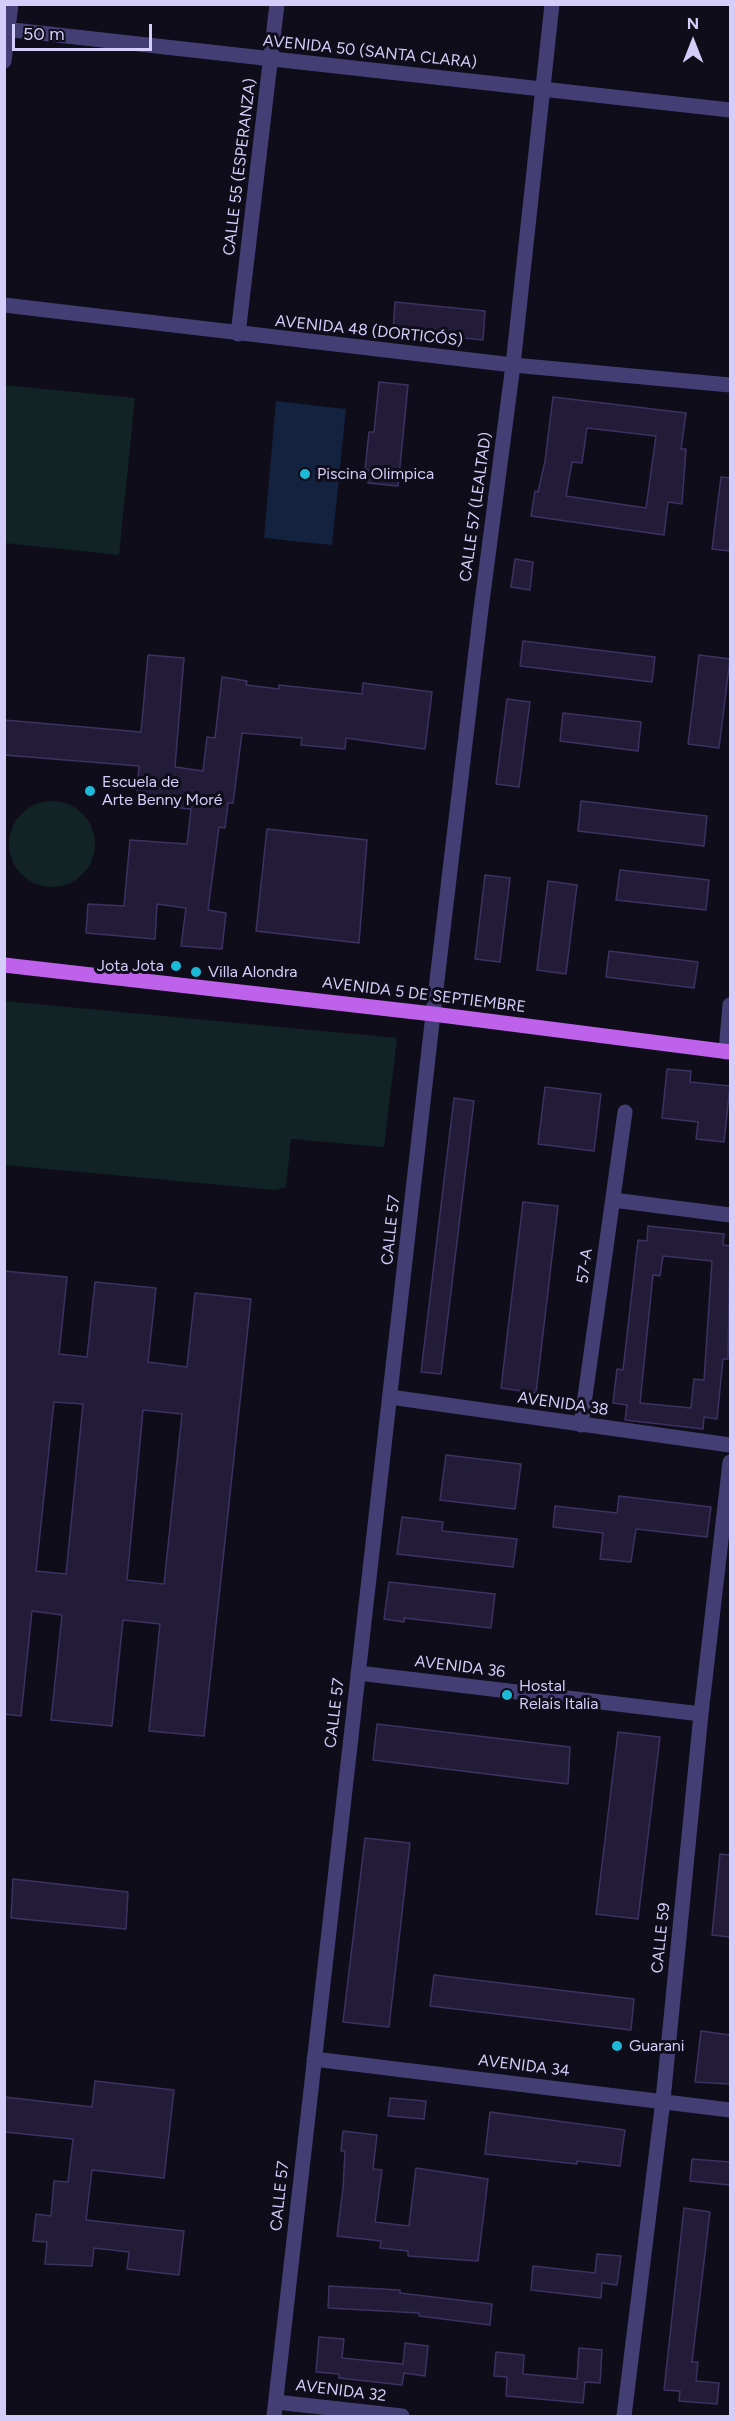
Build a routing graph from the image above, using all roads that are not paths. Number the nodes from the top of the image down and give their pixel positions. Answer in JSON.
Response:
{"nodes":[{"id":1,"x":11,"y":4,"type":"edge"},
{"id":2,"x":278,"y":4,"type":"edge"},
{"id":3,"x":552,"y":4,"type":"edge"},
{"id":4,"x":6,"y":29,"type":"edge"},
{"id":5,"x":271,"y":59,"type":"junction"},
{"id":6,"x":4,"y":61,"type":"edge"},
{"id":7,"x":544,"y":89,"type":"junction"},
{"id":8,"x":730,"y":110,"type":"edge"},
{"id":9,"x":4,"y":305,"type":"edge"},
{"id":10,"x":238,"y":334,"type":"junction"},
{"id":11,"x":513,"y":365,"type":"junction"},
{"id":12,"x":730,"y":385,"type":"edge"},
{"id":13,"x":4,"y":965,"type":"edge"},
{"id":14,"x":730,"y":1005,"type":"edge"},
{"id":15,"x":434,"y":1014,"type":"junction"},
{"id":16,"x":728,"y":1052,"type":"edge"},
{"id":17,"x":625,"y":1112,"type":"dead end"},
{"id":18,"x":613,"y":1200,"type":"junction"},
{"id":19,"x":730,"y":1215,"type":"edge"},
{"id":20,"x":390,"y":1397,"type":"junction"},
{"id":21,"x":581,"y":1425,"type":"junction"},
{"id":22,"x":730,"y":1445,"type":"edge"},
{"id":23,"x":730,"y":1462,"type":"edge"},
{"id":24,"x":358,"y":1673,"type":"junction"},
{"id":25,"x":701,"y":1714,"type":"junction"},
{"id":26,"x":314,"y":2059,"type":"junction"},
{"id":27,"x":663,"y":2100,"type":"junction"},
{"id":28,"x":730,"y":2110,"type":"edge"},
{"id":29,"x":275,"y":2409,"type":"edge"},
{"id":30,"x":402,"y":2416,"type":"edge"},
{"id":31,"x":624,"y":2416,"type":"edge"}],
"edges":[{"from":1,"to":4,"type":"street"},
{"from":2,"to":5,"type":"street","name":"CALLE 55 (ESPERANZA)"},
{"from":3,"to":7,"type":"street","name":"CALLE 57 (LEALTAD)"},
{"from":4,"to":5,"type":"street","name":"AVENIDA 50 (SANTA CLARA)"},
{"from":4,"to":6,"type":"street"},
{"from":5,"to":7,"type":"street","name":"AVENIDA 50 (SANTA CLARA)"},
{"from":5,"to":10,"type":"street","name":"CALLE 55 (ESPERANZA)"},
{"from":7,"to":8,"type":"street","name":"AVENIDA 50 (SANTA CLARA)"},
{"from":7,"to":11,"type":"street","name":"CALLE 57 (LEALTAD)"},
{"from":9,"to":10,"type":"street","name":"AVENIDA 48 (DORTICÓS)"},
{"from":10,"to":11,"type":"street","name":"AVENIDA 48 (DORTICÓS)"},
{"from":11,"to":12,"type":"street","name":"AVENIDA 48 (DORTICÓS)"},
{"from":11,"to":15,"type":"street","name":"CALLE 57 (LEALTAD)"},
{"from":13,"to":15,"type":"main road","name":"AVENIDA 5 DE SEPTIEMBRE"},
{"from":14,"to":16,"type":"street"},
{"from":15,"to":16,"type":"main road","name":"AVENIDA 5 DE SEPTIEMBRE"},
{"from":15,"to":20,"type":"street","name":"CALLE 57"},
{"from":17,"to":18,"type":"street","name":"57-A"},
{"from":18,"to":19,"type":"street"},
{"from":18,"to":21,"type":"street","name":"57-A"},
{"from":20,"to":21,"type":"street","name":"AVENIDA 38"},
{"from":20,"to":24,"type":"street","name":"CALLE 57"},
{"from":21,"to":22,"type":"street","name":"AVENIDA 38"},
{"from":23,"to":25,"type":"street","name":"CALLE 59"},
{"from":24,"to":25,"type":"street","name":"AVENIDA 36"},
{"from":24,"to":26,"type":"street","name":"CALLE 57"},
{"from":25,"to":27,"type":"street","name":"CALLE 59"},
{"from":26,"to":27,"type":"street","name":"AVENIDA 34"},
{"from":26,"to":29,"type":"street","name":"CALLE 57"},
{"from":27,"to":28,"type":"street","name":"AVENIDA 34"},
{"from":27,"to":31,"type":"street","name":"CALLE 59"},
{"from":29,"to":30,"type":"street","name":"AVENIDA 32"}]}
